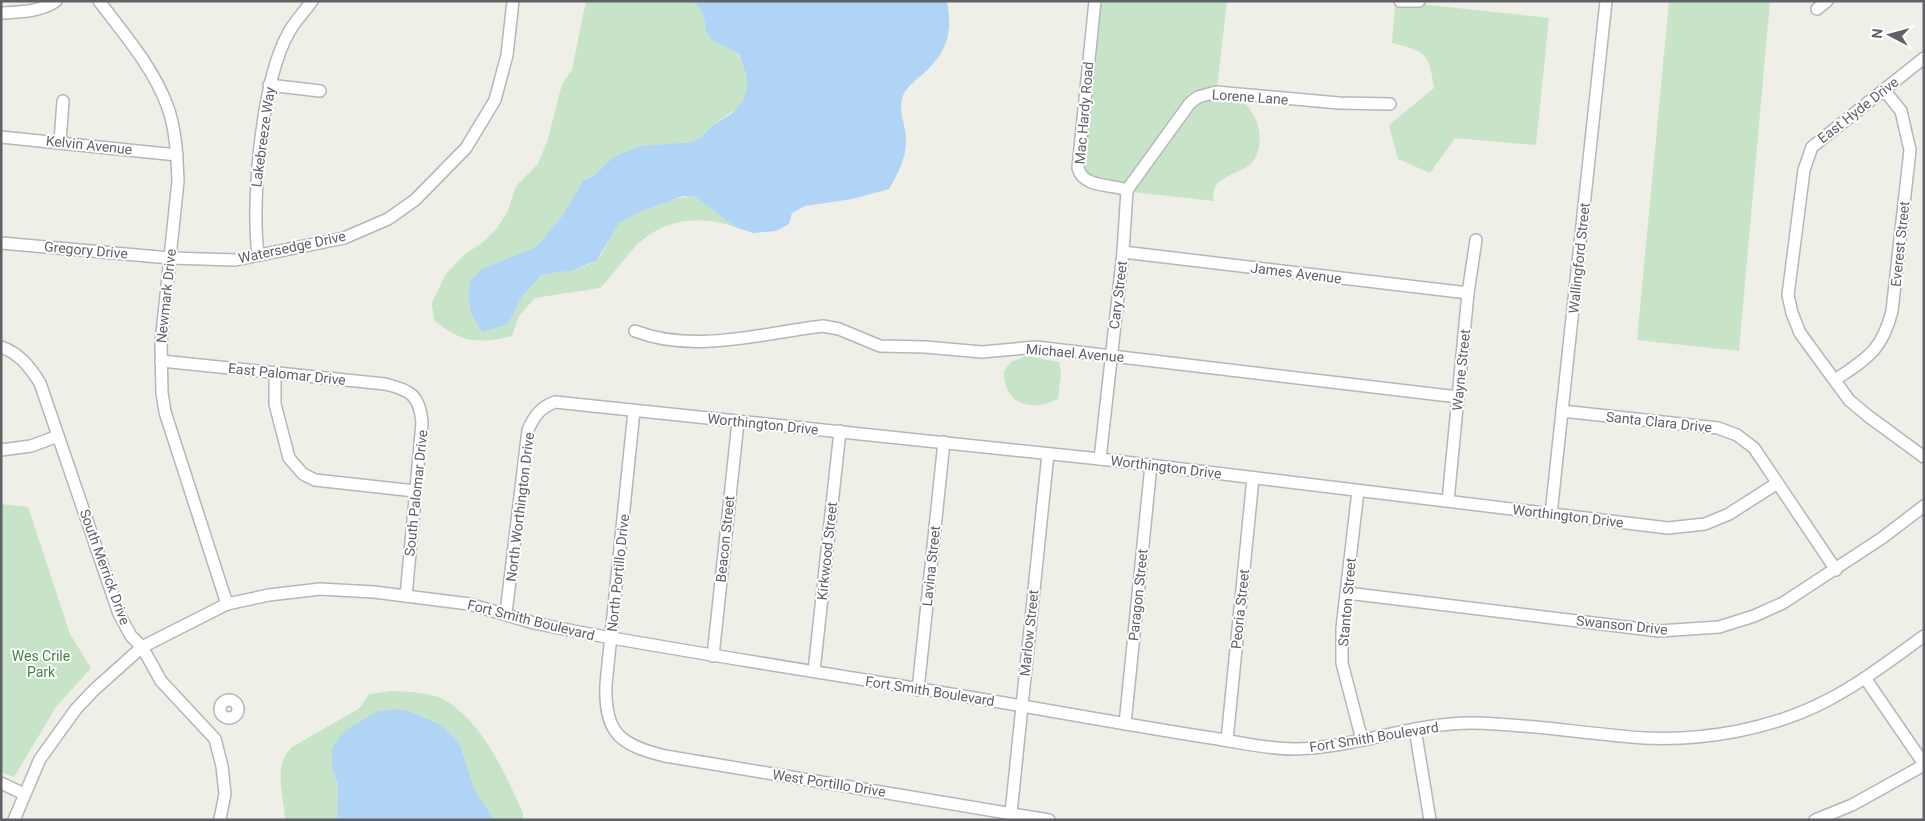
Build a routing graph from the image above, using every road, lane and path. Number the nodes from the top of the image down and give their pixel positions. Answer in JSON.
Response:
{"nodes":[{"id":1,"x":56,"y":1,"type":"edge"},
{"id":2,"x":99,"y":1,"type":"edge"},
{"id":3,"x":312,"y":1,"type":"edge"},
{"id":4,"x":513,"y":1,"type":"edge"},
{"id":5,"x":1096,"y":1,"type":"edge"},
{"id":6,"x":1400,"y":1,"type":"edge"},
{"id":7,"x":1419,"y":1,"type":"edge"},
{"id":8,"x":1606,"y":1,"type":"edge"},
{"id":9,"x":1826,"y":1,"type":"edge"},
{"id":10,"x":1817,"y":9,"type":"dead end"},
{"id":11,"x":1,"y":13,"type":"edge"},
{"id":12,"x":1924,"y":58,"type":"edge"},
{"id":13,"x":269,"y":85,"type":"junction"},
{"id":14,"x":320,"y":90,"type":"dead end"},
{"id":15,"x":1884,"y":90,"type":"junction"},
{"id":16,"x":63,"y":101,"type":"dead end"},
{"id":17,"x":1390,"y":104,"type":"dead end"},
{"id":18,"x":1,"y":137,"type":"edge"},
{"id":19,"x":60,"y":142,"type":"junction"},
{"id":20,"x":177,"y":155,"type":"junction"},
{"id":21,"x":1127,"y":190,"type":"junction"},
{"id":22,"x":1476,"y":240,"type":"dead end"},
{"id":23,"x":1,"y":243,"type":"edge"},
{"id":24,"x":1123,"y":252,"type":"junction"},
{"id":25,"x":258,"y":254,"type":"junction"},
{"id":26,"x":170,"y":258,"type":"junction"},
{"id":27,"x":1468,"y":294,"type":"junction"},
{"id":28,"x":635,"y":331,"type":"dead end"},
{"id":29,"x":1,"y":347,"type":"edge"},
{"id":30,"x":1111,"y":356,"type":"junction"},
{"id":31,"x":161,"y":361,"type":"junction"},
{"id":32,"x":275,"y":373,"type":"junction"},
{"id":33,"x":1834,"y":380,"type":"junction"},
{"id":34,"x":412,"y":394,"type":"joint"},
{"id":35,"x":1458,"y":397,"type":"junction"},
{"id":36,"x":545,"y":406,"type":"joint"},
{"id":37,"x":634,"y":411,"type":"junction"},
{"id":38,"x":1562,"y":411,"type":"junction"},
{"id":39,"x":738,"y":422,"type":"junction"},
{"id":40,"x":840,"y":431,"type":"junction"},
{"id":41,"x":58,"y":436,"type":"junction"},
{"id":42,"x":944,"y":442,"type":"junction"},
{"id":43,"x":1,"y":450,"type":"edge"},
{"id":44,"x":1048,"y":454,"type":"junction"},
{"id":45,"x":1924,"y":457,"type":"edge"},
{"id":46,"x":1100,"y":459,"type":"junction"},
{"id":47,"x":1151,"y":466,"type":"junction"},
{"id":48,"x":1253,"y":478,"type":"junction"},
{"id":49,"x":1776,"y":484,"type":"junction"},
{"id":50,"x":1358,"y":491,"type":"junction"},
{"id":51,"x":415,"y":492,"type":"junction"},
{"id":52,"x":1448,"y":501,"type":"junction"},
{"id":53,"x":1924,"y":506,"type":"edge"},
{"id":54,"x":1551,"y":514,"type":"junction"},
{"id":55,"x":1836,"y":570,"type":"junction"},
{"id":56,"x":1347,"y":593,"type":"junction"},
{"id":57,"x":406,"y":596,"type":"junction"},
{"id":58,"x":226,"y":604,"type":"junction"},
{"id":59,"x":506,"y":613,"type":"junction"},
{"id":60,"x":1924,"y":636,"type":"edge"},
{"id":61,"x":611,"y":638,"type":"junction"},
{"id":62,"x":142,"y":647,"type":"junction"},
{"id":63,"x":713,"y":656,"type":"junction"},
{"id":64,"x":814,"y":671,"type":"junction"},
{"id":65,"x":1865,"y":678,"type":"junction"},
{"id":66,"x":918,"y":690,"type":"junction"},
{"id":67,"x":1021,"y":706,"type":"junction"},
{"id":68,"x":223,"y":716,"type":"dead end"},
{"id":69,"x":1125,"y":724,"type":"junction"},
{"id":70,"x":208,"y":728,"type":"junction"},
{"id":71,"x":1415,"y":729,"type":"junction"},
{"id":72,"x":614,"y":733,"type":"joint"},
{"id":73,"x":1227,"y":740,"type":"junction"},
{"id":74,"x":1362,"y":740,"type":"junction"},
{"id":75,"x":1924,"y":764,"type":"edge"},
{"id":76,"x":1,"y":783,"type":"edge"},
{"id":77,"x":24,"y":794,"type":"junction"},
{"id":78,"x":1011,"y":813,"type":"junction"},
{"id":79,"x":220,"y":819,"type":"edge"},
{"id":80,"x":14,"y":820,"type":"edge"},
{"id":81,"x":1049,"y":820,"type":"edge"},
{"id":82,"x":1430,"y":820,"type":"edge"},
{"id":83,"x":1815,"y":820,"type":"edge"}],
"edges":[{"from":1,"to":11,"type":"street"},
{"from":2,"to":20,"type":"street","name":"Newmark Drive"},
{"from":3,"to":13,"type":"street","name":"Lakebreeze Way"},
{"from":4,"to":25,"type":"street","name":"Watersedge Drive"},
{"from":5,"to":21,"type":"street","name":"Mac Hardy Road"},
{"from":6,"to":7,"type":"street"},
{"from":8,"to":38,"type":"street","name":"Wallingford Street"},
{"from":9,"to":10,"type":"street"},
{"from":12,"to":15,"type":"street","name":"East Hyde Drive"},
{"from":13,"to":14,"type":"street"},
{"from":13,"to":25,"type":"street","name":"Lakebreeze Way"},
{"from":15,"to":33,"type":"street","name":"Everest Street"},
{"from":15,"to":33,"type":"street","name":"East Hyde Drive"},
{"from":16,"to":19,"type":"street"},
{"from":17,"to":21,"type":"street","name":"Lorene Lane"},
{"from":18,"to":19,"type":"street","name":"Kelvin Avenue"},
{"from":19,"to":20,"type":"street","name":"Kelvin Avenue"},
{"from":20,"to":26,"type":"street","name":"Newmark Drive"},
{"from":21,"to":24,"type":"street","name":"Cary Street"},
{"from":22,"to":27,"type":"street","name":"Wayne Street"},
{"from":23,"to":26,"type":"street","name":"Gregory Drive"},
{"from":24,"to":27,"type":"street","name":"James Avenue"},
{"from":24,"to":30,"type":"street","name":"Cary Street"},
{"from":25,"to":26,"type":"street","name":"Watersedge Drive"},
{"from":26,"to":31,"type":"street","name":"Newmark Drive"},
{"from":27,"to":35,"type":"street","name":"Wayne Street"},
{"from":28,"to":30,"type":"street","name":"Michael Avenue"},
{"from":29,"to":41,"type":"street","name":"South Merrick Drive"},
{"from":30,"to":35,"type":"street","name":"Michael Avenue"},
{"from":30,"to":46,"type":"street","name":"Cary Street"},
{"from":31,"to":32,"type":"street","name":"East Palomar Drive"},
{"from":31,"to":58,"type":"street","name":"Newmark Drive"},
{"from":32,"to":34,"type":"street","name":"East Palomar Drive"},
{"from":32,"to":51,"type":"street"},
{"from":33,"to":45,"type":"street","name":"East Hyde Drive"},
{"from":34,"to":51,"type":"street","name":"South Palomar Drive"},
{"from":35,"to":52,"type":"street","name":"Wayne Street"},
{"from":36,"to":37,"type":"street","name":"Worthington Drive"},
{"from":36,"to":59,"type":"street","name":"North Worthington Drive"},
{"from":37,"to":39,"type":"street","name":"Worthington Drive"},
{"from":37,"to":61,"type":"street","name":"North Portillo Drive"},
{"from":38,"to":49,"type":"street","name":"Santa Clara Drive"},
{"from":38,"to":54,"type":"street","name":"Wallingford Street"},
{"from":39,"to":40,"type":"street","name":"Worthington Drive"},
{"from":39,"to":63,"type":"street","name":"Beacon Street"},
{"from":40,"to":42,"type":"street","name":"Worthington Drive"},
{"from":40,"to":64,"type":"street","name":"Kirkwood Street"},
{"from":41,"to":43,"type":"street"},
{"from":41,"to":62,"type":"street","name":"South Merrick Drive"},
{"from":42,"to":44,"type":"street","name":"Worthington Drive"},
{"from":42,"to":66,"type":"street","name":"Lavina Street"},
{"from":44,"to":46,"type":"street","name":"Worthington Drive"},
{"from":44,"to":67,"type":"street","name":"Marlow Street"},
{"from":46,"to":47,"type":"street","name":"Worthington Drive"},
{"from":47,"to":48,"type":"street","name":"Worthington Drive"},
{"from":47,"to":69,"type":"street","name":"Paragon Street"},
{"from":48,"to":50,"type":"street","name":"Worthington Drive"},
{"from":48,"to":73,"type":"street","name":"Peoria Street"},
{"from":49,"to":54,"type":"street","name":"Worthington Drive"},
{"from":49,"to":55,"type":"street","name":"Santa Clara Drive"},
{"from":50,"to":52,"type":"street","name":"Worthington Drive"},
{"from":50,"to":56,"type":"street","name":"Stanton Street"},
{"from":51,"to":57,"type":"street","name":"South Palomar Drive"},
{"from":52,"to":54,"type":"street","name":"Worthington Drive"},
{"from":53,"to":55,"type":"street","name":"Swanson Drive"},
{"from":55,"to":56,"type":"street","name":"Swanson Drive"},
{"from":56,"to":74,"type":"street","name":"Stanton Street"},
{"from":57,"to":58,"type":"street","name":"Fort Smith Boulevard"},
{"from":57,"to":59,"type":"street","name":"Fort Smith Boulevard"},
{"from":58,"to":62,"type":"street","name":"Fort Smith Boulevard"},
{"from":59,"to":61,"type":"street","name":"Fort Smith Boulevard"},
{"from":60,"to":65,"type":"street","name":"Fort Smith Boulevard"},
{"from":61,"to":63,"type":"street","name":"Fort Smith Boulevard"},
{"from":61,"to":72,"type":"street","name":"North Portillo Drive"},
{"from":62,"to":70,"type":"street","name":"South Merrick Drive"},
{"from":62,"to":77,"type":"street","name":"Fort Smith Boulevard"},
{"from":63,"to":64,"type":"street","name":"Fort Smith Boulevard"},
{"from":64,"to":66,"type":"street","name":"Fort Smith Boulevard"},
{"from":65,"to":71,"type":"street","name":"Fort Smith Boulevard"},
{"from":65,"to":75,"type":"street"},
{"from":66,"to":67,"type":"street","name":"Fort Smith Boulevard"},
{"from":67,"to":69,"type":"street","name":"Fort Smith Boulevard"},
{"from":67,"to":78,"type":"street","name":"Marlow Street"},
{"from":68,"to":70,"type":"street"},
{"from":69,"to":73,"type":"street","name":"Fort Smith Boulevard"},
{"from":70,"to":79,"type":"street","name":"South Merrick Drive"},
{"from":71,"to":74,"type":"street","name":"Fort Smith Boulevard"},
{"from":71,"to":82,"type":"street"},
{"from":72,"to":78,"type":"street","name":"West Portillo Drive"},
{"from":73,"to":74,"type":"street","name":"Fort Smith Boulevard"},
{"from":75,"to":83,"type":"street"},
{"from":76,"to":77,"type":"street"},
{"from":77,"to":80,"type":"street","name":"Fort Smith Boulevard"},
{"from":78,"to":81,"type":"street","name":"West Portillo Drive"}]}
